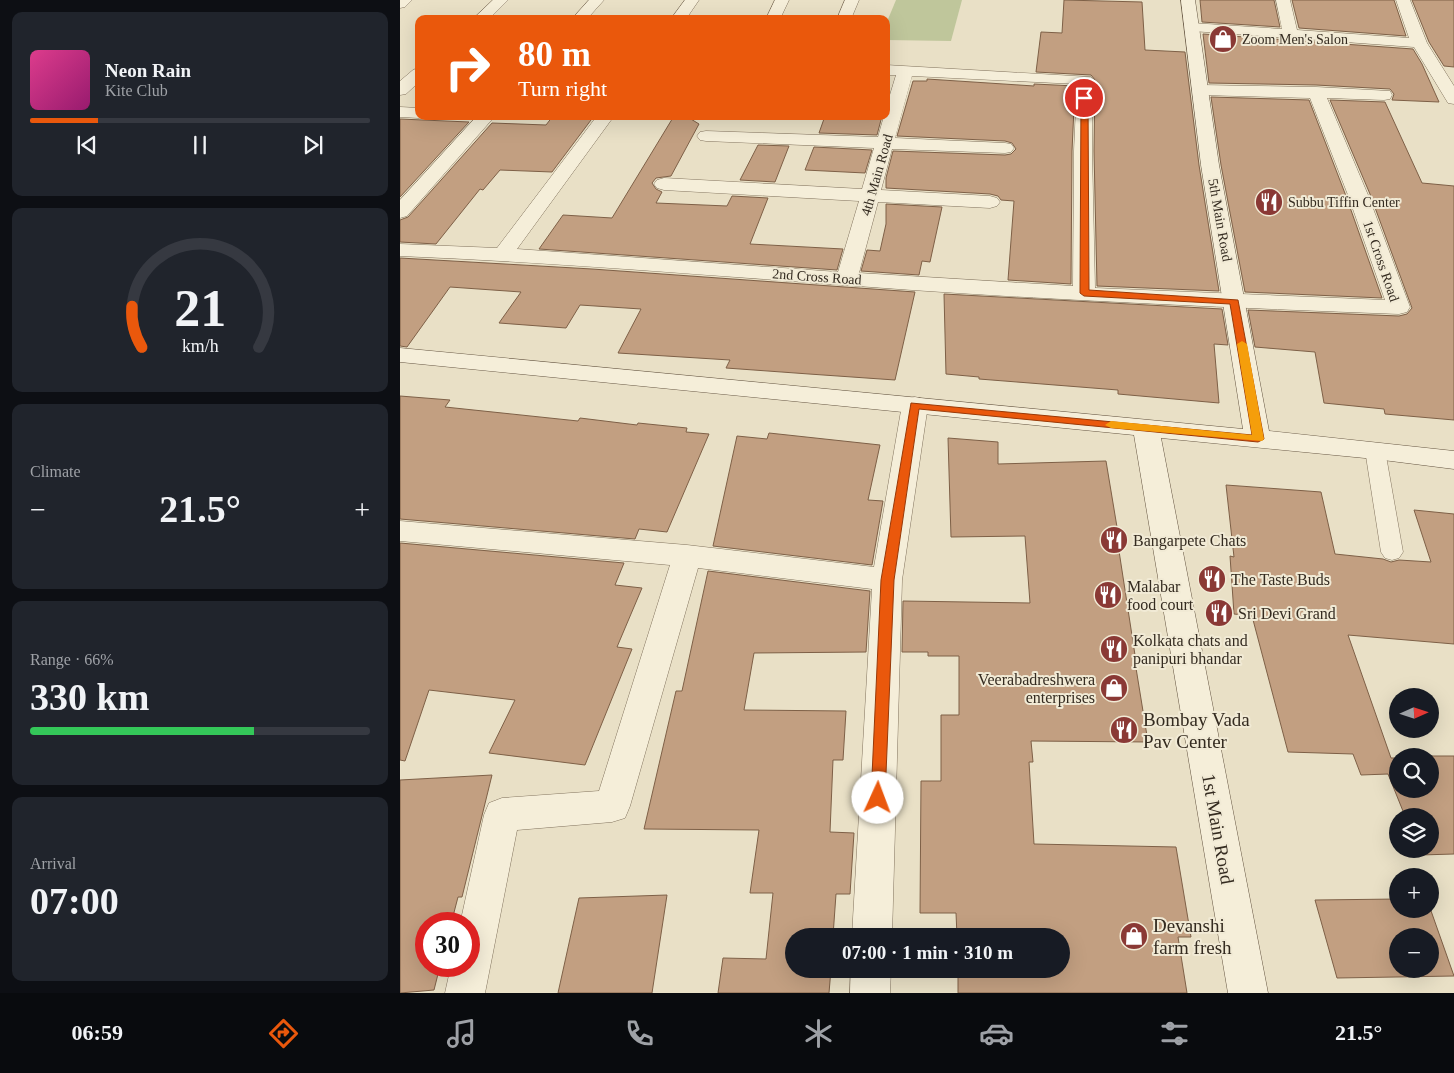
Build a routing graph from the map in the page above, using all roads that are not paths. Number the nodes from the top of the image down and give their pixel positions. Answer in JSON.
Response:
{"nodes":[{"id":1,"x":405,"y":0,"type":"edge"},
{"id":2,"x":501,"y":0,"type":"edge"},
{"id":3,"x":597,"y":0,"type":"edge"},
{"id":4,"x":692,"y":0,"type":"edge"},
{"id":5,"x":782,"y":0,"type":"edge"},
{"id":6,"x":852,"y":0,"type":"edge"},
{"id":7,"x":1188,"y":0,"type":"edge"},
{"id":8,"x":1283,"y":0,"type":"edge"},
{"id":9,"x":1403,"y":0,"type":"edge"},
{"id":10,"x":400,"y":4,"type":"edge"},
{"id":11,"x":484,"y":15,"type":"edge"},
{"id":12,"x":583,"y":15,"type":"edge"},
{"id":13,"x":681,"y":15,"type":"edge"},
{"id":14,"x":775,"y":15,"type":"edge"},
{"id":15,"x":846,"y":15,"type":"edge"},
{"id":16,"x":1192,"y":27,"type":"junction"},
{"id":17,"x":1291,"y":34,"type":"junction"},
{"id":18,"x":1419,"y":43,"type":"junction"},
{"id":19,"x":890,"y":70,"type":"edge"},
{"id":20,"x":905,"y":70,"type":"junction"},
{"id":21,"x":415,"y":77,"type":"edge"},
{"id":22,"x":400,"y":90,"type":"edge"},
{"id":23,"x":1201,"y":90,"type":"junction"},
{"id":24,"x":1316,"y":92,"type":"junction"},
{"id":25,"x":1384,"y":95,"type":"dead end"},
{"id":26,"x":1454,"y":99,"type":"edge"},
{"id":27,"x":400,"y":112,"type":"edge"},
{"id":28,"x":415,"y":113,"type":"edge"},
{"id":29,"x":483,"y":120,"type":"edge"},
{"id":30,"x":603,"y":120,"type":"edge"},
{"id":31,"x":706,"y":136,"type":"dead end"},
{"id":32,"x":886,"y":143,"type":"junction"},
{"id":33,"x":1005,"y":148,"type":"dead end"},
{"id":34,"x":664,"y":184,"type":"dead end"},
{"id":35,"x":871,"y":196,"type":"junction"},
{"id":36,"x":990,"y":202,"type":"dead end"},
{"id":37,"x":400,"y":212,"type":"edge"},
{"id":38,"x":400,"y":250,"type":"edge"},
{"id":39,"x":504,"y":253,"type":"junction"},
{"id":40,"x":847,"y":279,"type":"junction"},
{"id":41,"x":1084,"y":293,"type":"junction"},
{"id":42,"x":1234,"y":302,"type":"junction"},
{"id":43,"x":400,"y":354,"type":"edge"},
{"id":44,"x":915,"y":405,"type":"junction"},
{"id":45,"x":1146,"y":428,"type":"junction"},
{"id":46,"x":1258,"y":439,"type":"junction"},
{"id":47,"x":1375,"y":450,"type":"junction"},
{"id":48,"x":1454,"y":460,"type":"edge"},
{"id":49,"x":400,"y":531,"type":"edge"},
{"id":50,"x":1392,"y":552,"type":"dead end"},
{"id":51,"x":687,"y":556,"type":"junction"},
{"id":52,"x":887,"y":580,"type":"junction"},
{"id":53,"x":872,"y":928,"type":"edge"},
{"id":54,"x":871,"y":978,"type":"edge"},
{"id":55,"x":464,"y":993,"type":"edge"},
{"id":56,"x":870,"y":993,"type":"edge"},
{"id":57,"x":1248,"y":993,"type":"edge"}],
"edges":[{"from":1,"to":10,"type":"street"},
{"from":2,"to":11,"type":"street"},
{"from":3,"to":12,"type":"street"},
{"from":4,"to":13,"type":"street"},
{"from":5,"to":14,"type":"street"},
{"from":6,"to":15,"type":"street"},
{"from":7,"to":16,"type":"street","name":"5th Main Road"},
{"from":8,"to":17,"type":"street"},
{"from":9,"to":18,"type":"street"},
{"from":16,"to":17,"type":"street"},
{"from":16,"to":23,"type":"street","name":"5th Main Road"},
{"from":17,"to":18,"type":"street"},
{"from":18,"to":26,"type":"street"},
{"from":19,"to":20,"type":"street"},
{"from":20,"to":32,"type":"street","name":"4th Main Road"},
{"from":20,"to":41,"type":"street"},
{"from":21,"to":22,"type":"street"},
{"from":23,"to":24,"type":"street"},
{"from":23,"to":42,"type":"street","name":"5th Main Road"},
{"from":24,"to":25,"type":"street"},
{"from":24,"to":42,"type":"street","name":"1st Cross Road"},
{"from":27,"to":28,"type":"street"},
{"from":29,"to":37,"type":"street"},
{"from":30,"to":39,"type":"street"},
{"from":31,"to":32,"type":"street"},
{"from":32,"to":33,"type":"street"},
{"from":32,"to":35,"type":"street","name":"4th Main Road"},
{"from":34,"to":35,"type":"street"},
{"from":35,"to":36,"type":"street"},
{"from":35,"to":40,"type":"street","name":"4th Main Road"},
{"from":38,"to":39,"type":"street","name":"2nd Cross Road"},
{"from":39,"to":40,"type":"street","name":"2nd Cross Road"},
{"from":40,"to":41,"type":"street","name":"2nd Cross Road"},
{"from":41,"to":42,"type":"street","name":"2nd Cross Road"},
{"from":42,"to":46,"type":"street","name":"5th Main Road"},
{"from":43,"to":44,"type":"street"},
{"from":44,"to":45,"type":"street"},
{"from":44,"to":52,"type":"street"},
{"from":45,"to":46,"type":"street"},
{"from":45,"to":57,"type":"street","name":"1st Main Road"},
{"from":46,"to":47,"type":"street"},
{"from":47,"to":48,"type":"street"},
{"from":47,"to":50,"type":"lane"},
{"from":49,"to":51,"type":"street"},
{"from":51,"to":52,"type":"street"},
{"from":51,"to":55,"type":"street"},
{"from":52,"to":53,"type":"street"},
{"from":54,"to":56,"type":"street"}]}
